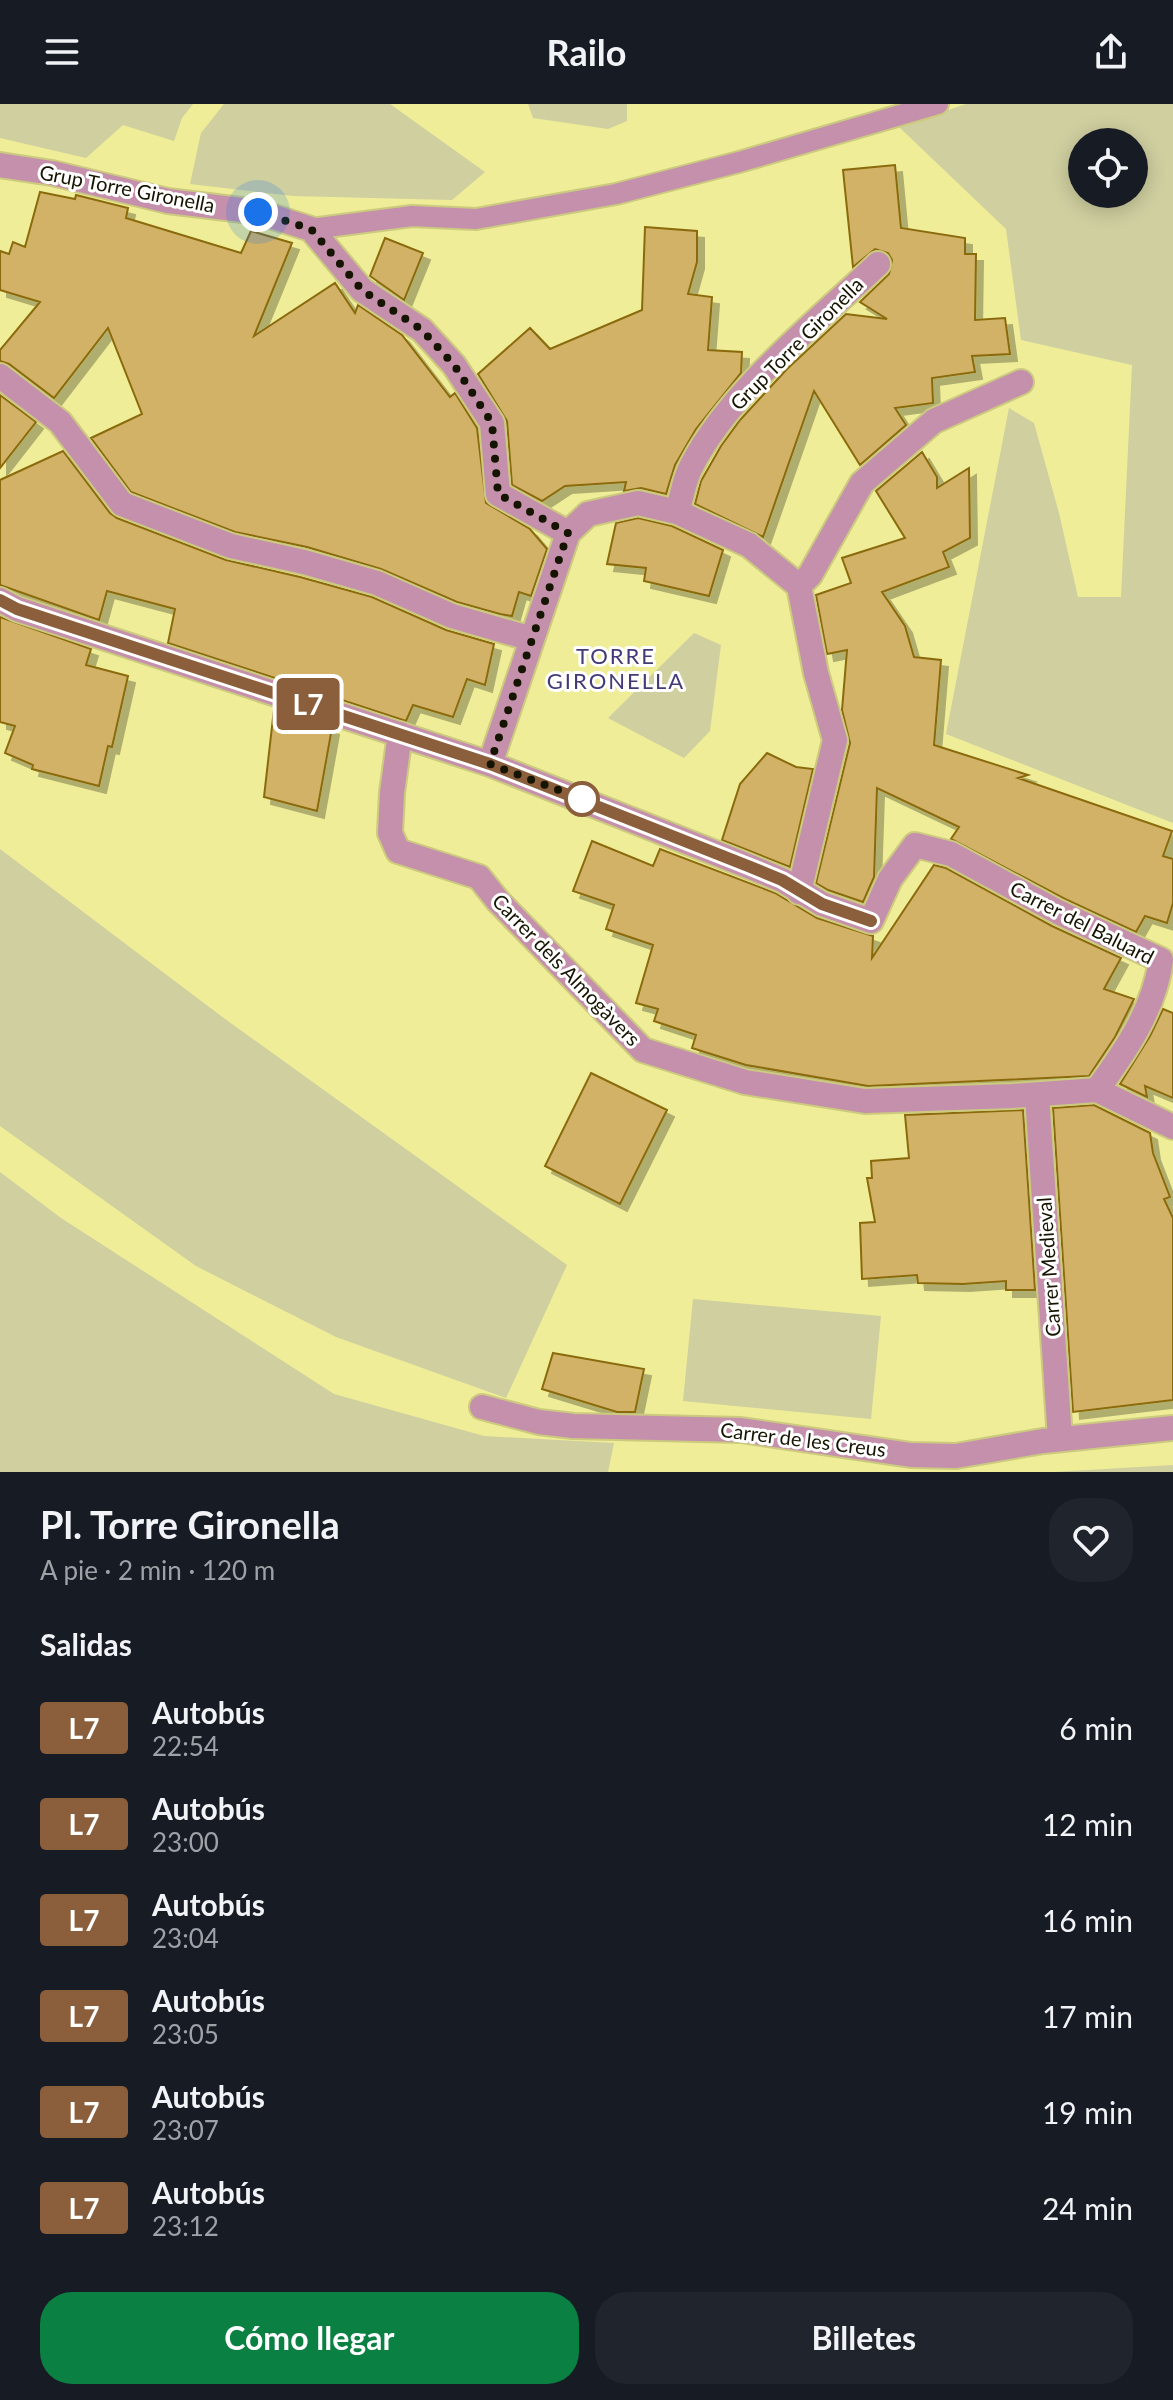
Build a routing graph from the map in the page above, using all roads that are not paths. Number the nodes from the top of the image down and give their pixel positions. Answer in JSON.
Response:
{"nodes":[{"id":1,"x":938,"y":104,"type":"edge"},
{"id":2,"x":0,"y":165,"type":"edge"},
{"id":3,"x":311,"y":229,"type":"junction"},
{"id":4,"x":878,"y":264,"type":"dead end"},
{"id":5,"x":0,"y":376,"type":"edge"},
{"id":6,"x":1021,"y":382,"type":"dead end"},
{"id":7,"x":677,"y":512,"type":"junction"},
{"id":8,"x":568,"y":533,"type":"junction"},
{"id":9,"x":799,"y":586,"type":"junction"},
{"id":10,"x":0,"y":600,"type":"edge"},
{"id":11,"x":532,"y":639,"type":"junction"},
{"id":12,"x":400,"y":734,"type":"junction"},
{"id":13,"x":490,"y":764,"type":"junction"},
{"id":14,"x":799,"y":892,"type":"junction"},
{"id":15,"x":1097,"y":1090,"type":"junction"},
{"id":16,"x":1037,"y":1095,"type":"junction"},
{"id":17,"x":1173,"y":1127,"type":"edge"},
{"id":18,"x":482,"y":1407,"type":"dead end"},
{"id":19,"x":1173,"y":1428,"type":"edge"},
{"id":20,"x":1060,"y":1439,"type":"junction"}],
"edges":[{"from":1,"to":3,"type":"lane"},
{"from":2,"to":3,"type":"street","name":"Grup Torre Gironella"},
{"from":3,"to":8,"type":"street"},
{"from":4,"to":7,"type":"street","name":"Grup Torre Gironella"},
{"from":5,"to":11,"type":"street"},
{"from":6,"to":9,"type":"street"},
{"from":7,"to":8,"type":"street"},
{"from":7,"to":9,"type":"street"},
{"from":8,"to":11,"type":"street"},
{"from":9,"to":14,"type":"street"},
{"from":10,"to":12,"type":"street"},
{"from":11,"to":13,"type":"street"},
{"from":12,"to":13,"type":"street"},
{"from":12,"to":16,"type":"street","name":"Carrer dels Almogàvers"},
{"from":13,"to":14,"type":"street"},
{"from":14,"to":15,"type":"street","name":"Carrer del Baluard"},
{"from":15,"to":16,"type":"street","name":"Carrer dels Almogàvers"},
{"from":15,"to":17,"type":"street"},
{"from":16,"to":20,"type":"street","name":"Carrer Medieval"},
{"from":18,"to":20,"type":"street","name":"Carrer de les Creus"},
{"from":19,"to":20,"type":"street","name":"Carrer de les Creus"}]}
